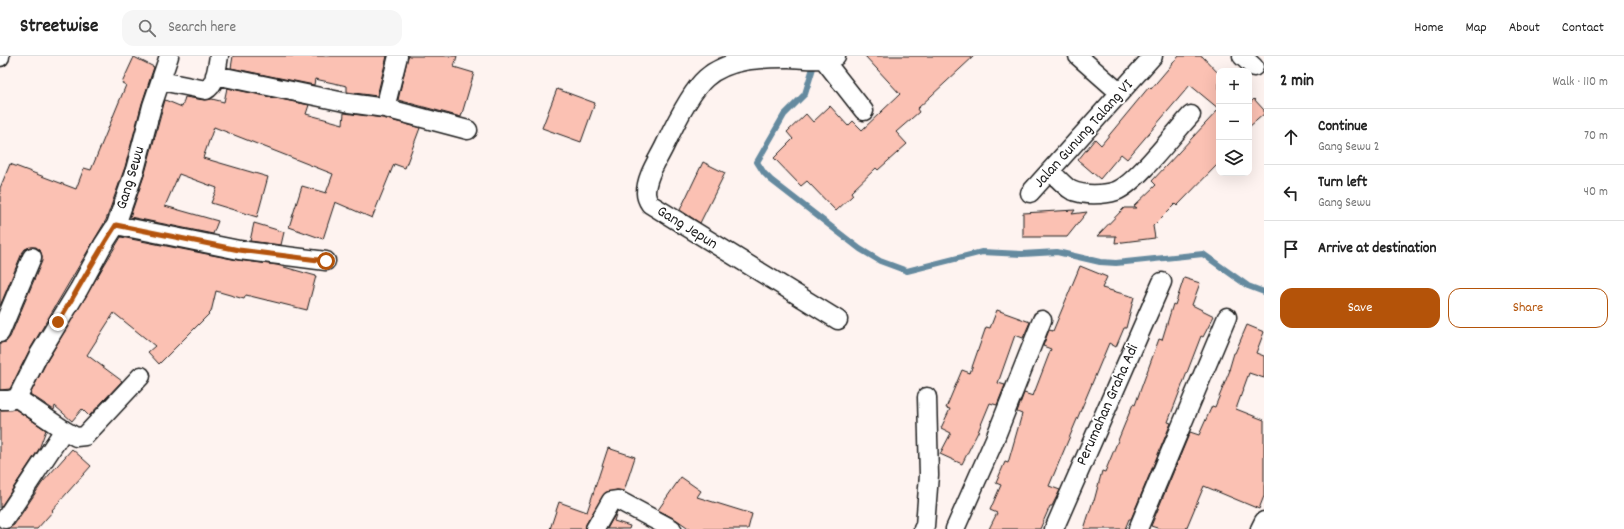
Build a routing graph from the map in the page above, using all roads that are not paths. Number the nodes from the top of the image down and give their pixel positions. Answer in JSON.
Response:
{"nodes":[{"id":1,"x":169,"y":56,"type":"edge"},
{"id":2,"x":219,"y":56,"type":"edge"},
{"id":3,"x":398,"y":56,"type":"edge"},
{"id":4,"x":1078,"y":56,"type":"edge"},
{"id":5,"x":1153,"y":56,"type":"edge"},
{"id":6,"x":827,"y":58,"type":"edge"},
{"id":7,"x":215,"y":75,"type":"junction"},
{"id":8,"x":161,"y":81,"type":"junction"},
{"id":9,"x":1120,"y":93,"type":"junction"},
{"id":10,"x":385,"y":108,"type":"junction"},
{"id":11,"x":864,"y":111,"type":"dead end"},
{"id":12,"x":1191,"y":115,"type":"dead end"},
{"id":13,"x":468,"y":130,"type":"dead end"},
{"id":14,"x":1051,"y":172,"type":"junction"},
{"id":15,"x":1030,"y":193,"type":"dead end"},
{"id":16,"x":116,"y":225,"type":"junction"},
{"id":17,"x":32,"y":257,"type":"dead end"},
{"id":18,"x":326,"y":261,"type":"dead end"},
{"id":19,"x":1162,"y":282,"type":"dead end"},
{"id":20,"x":1227,"y":317,"type":"dead end"},
{"id":21,"x":838,"y":320,"type":"dead end"},
{"id":22,"x":1042,"y":320,"type":"dead end"},
{"id":23,"x":0,"y":333,"type":"edge"},
{"id":24,"x":141,"y":376,"type":"dead end"},
{"id":25,"x":927,"y":397,"type":"dead end"},
{"id":26,"x":8,"y":399,"type":"edge"},
{"id":27,"x":64,"y":430,"type":"junction"},
{"id":28,"x":5,"y":519,"type":"dead end"},
{"id":29,"x":1264,"y":521,"type":"edge"},
{"id":30,"x":595,"y":529,"type":"edge"},
{"id":31,"x":672,"y":529,"type":"edge"},
{"id":32,"x":923,"y":529,"type":"edge"},
{"id":33,"x":955,"y":529,"type":"edge"},
{"id":34,"x":1054,"y":529,"type":"edge"},
{"id":35,"x":1138,"y":529,"type":"edge"},
{"id":36,"x":1260,"y":529,"type":"edge"}],
"edges":[{"from":1,"to":8,"type":"street","name":"Gang Sewu"},
{"from":2,"to":7,"type":"street"},
{"from":3,"to":10,"type":"street"},
{"from":4,"to":9,"type":"street"},
{"from":5,"to":9,"type":"street","name":"Jalan Gunung Talang VI"},
{"from":6,"to":11,"type":"street"},
{"from":6,"to":21,"type":"street","name":"Gang Jepun"},
{"from":7,"to":8,"type":"street"},
{"from":7,"to":10,"type":"street"},
{"from":8,"to":16,"type":"street","name":"Gang Sewu"},
{"from":9,"to":14,"type":"street","name":"Jalan Gunung Talang VI"},
{"from":10,"to":13,"type":"street"},
{"from":12,"to":14,"type":"street"},
{"from":14,"to":15,"type":"street","name":"Jalan Gunung Talang VI"},
{"from":16,"to":18,"type":"street"},
{"from":16,"to":26,"type":"street","name":"Gang Sewu"},
{"from":17,"to":23,"type":"street"},
{"from":19,"to":34,"type":"street","name":"Perumahan Graha Adi"},
{"from":20,"to":35,"type":"street"},
{"from":22,"to":33,"type":"street"},
{"from":24,"to":27,"type":"street"},
{"from":25,"to":32,"type":"street"},
{"from":26,"to":27,"type":"street"},
{"from":27,"to":28,"type":"street"},
{"from":29,"to":36,"type":"street"},
{"from":30,"to":31,"type":"street"}]}
